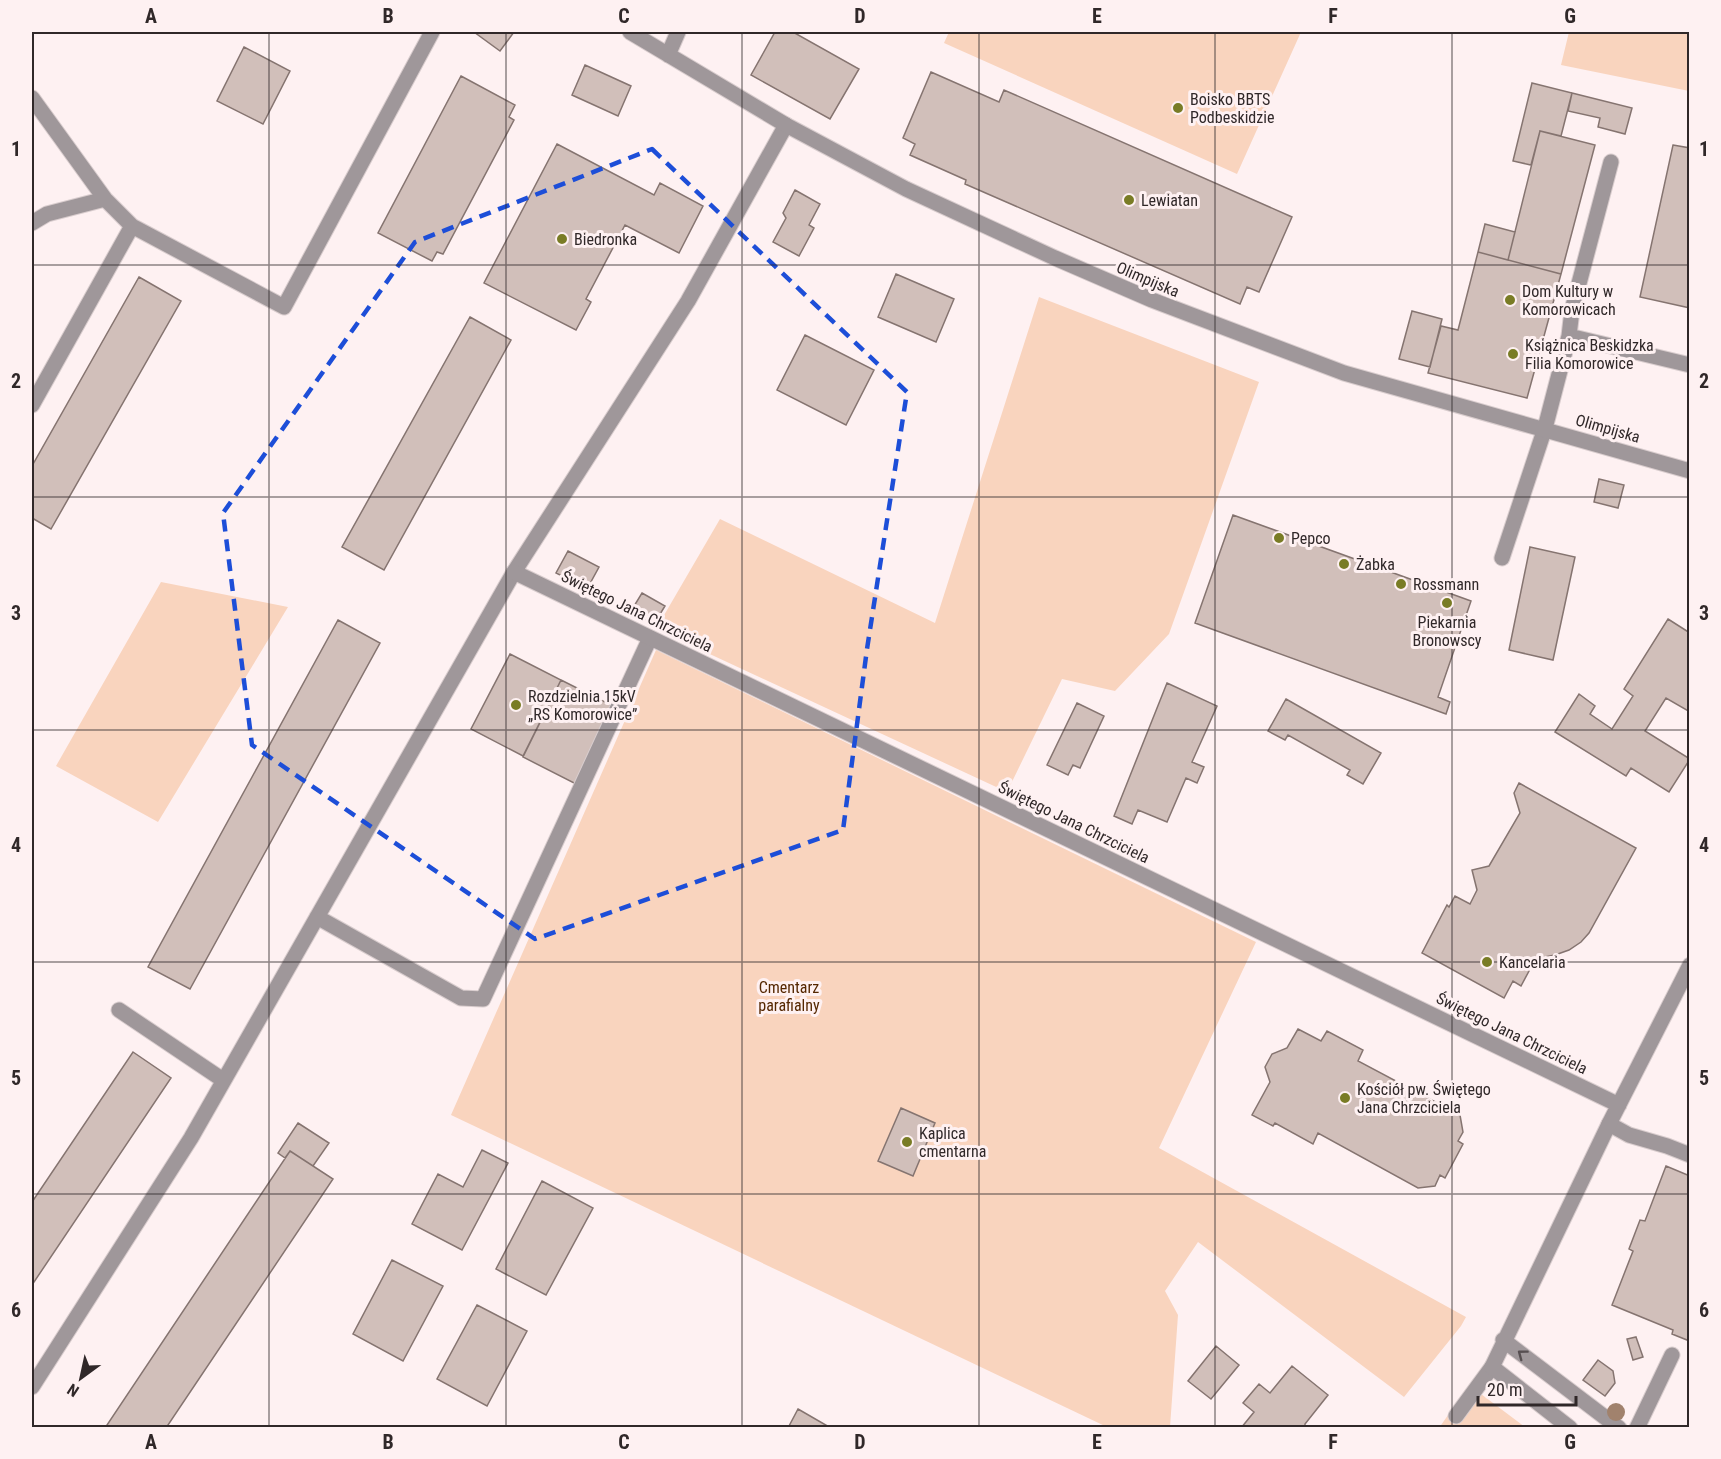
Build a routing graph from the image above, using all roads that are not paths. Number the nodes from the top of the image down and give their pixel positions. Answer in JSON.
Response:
{"nodes":[{"id":1,"x":432,"y":32,"type":"edge"},
{"id":2,"x":630,"y":32,"type":"edge"},
{"id":3,"x":678,"y":32,"type":"edge"},
{"id":4,"x":668,"y":55,"type":"junction"},
{"id":5,"x":32,"y":98,"type":"edge"},
{"id":6,"x":786,"y":125,"type":"junction"},
{"id":7,"x":1611,"y":162,"type":"dead end"},
{"id":8,"x":105,"y":200,"type":"junction"},
{"id":9,"x":32,"y":223,"type":"edge"},
{"id":10,"x":132,"y":226,"type":"junction"},
{"id":11,"x":1569,"y":336,"type":"junction"},
{"id":12,"x":1689,"y":365,"type":"edge"},
{"id":13,"x":32,"y":405,"type":"edge"},
{"id":14,"x":1545,"y":428,"type":"junction"},
{"id":15,"x":1689,"y":471,"type":"edge"},
{"id":16,"x":1502,"y":558,"type":"dead end"},
{"id":17,"x":514,"y":572,"type":"junction"},
{"id":18,"x":650,"y":638,"type":"junction"},
{"id":19,"x":317,"y":917,"type":"junction"},
{"id":20,"x":1689,"y":965,"type":"edge"},
{"id":21,"x":119,"y":1010,"type":"dead end"},
{"id":22,"x":223,"y":1080,"type":"junction"},
{"id":23,"x":1619,"y":1105,"type":"junction"},
{"id":24,"x":1609,"y":1124,"type":"junction"},
{"id":25,"x":1689,"y":1155,"type":"edge"},
{"id":26,"x":1503,"y":1340,"type":"junction"},
{"id":27,"x":1672,"y":1354,"type":"dead end"},
{"id":28,"x":1491,"y":1367,"type":"junction"},
{"id":29,"x":32,"y":1387,"type":"edge"},
{"id":30,"x":1456,"y":1416,"type":"dead end"},
{"id":31,"x":1570,"y":1428,"type":"edge"},
{"id":32,"x":1619,"y":1428,"type":"edge"},
{"id":33,"x":1637,"y":1428,"type":"edge"}],
"edges":[{"from":1,"to":10,"type":"street"},
{"from":2,"to":4,"type":"street","name":"Olimpijska"},
{"from":3,"to":4,"type":"street"},
{"from":4,"to":6,"type":"street","name":"Olimpijska"},
{"from":5,"to":8,"type":"street"},
{"from":6,"to":14,"type":"street","name":"Olimpijska"},
{"from":6,"to":17,"type":"street"},
{"from":7,"to":11,"type":"street"},
{"from":8,"to":9,"type":"street"},
{"from":8,"to":10,"type":"street"},
{"from":10,"to":13,"type":"street"},
{"from":11,"to":12,"type":"street"},
{"from":11,"to":14,"type":"street"},
{"from":14,"to":15,"type":"street","name":"Olimpijska"},
{"from":14,"to":16,"type":"street"},
{"from":17,"to":18,"type":"street","name":"Świętego Jana Chrzciciela"},
{"from":17,"to":19,"type":"street"},
{"from":18,"to":19,"type":"street"},
{"from":18,"to":23,"type":"street","name":"Świętego Jana Chrzciciela"},
{"from":19,"to":22,"type":"street"},
{"from":20,"to":23,"type":"street"},
{"from":21,"to":22,"type":"street"},
{"from":22,"to":29,"type":"street"},
{"from":23,"to":24,"type":"street"},
{"from":24,"to":25,"type":"street"},
{"from":24,"to":26,"type":"street"},
{"from":26,"to":28,"type":"street"},
{"from":32,"to":26,"type":"street","one_way":true},
{"from":27,"to":33,"type":"street"},
{"from":28,"to":30,"type":"street"},
{"from":28,"to":31,"type":"street"}]}
